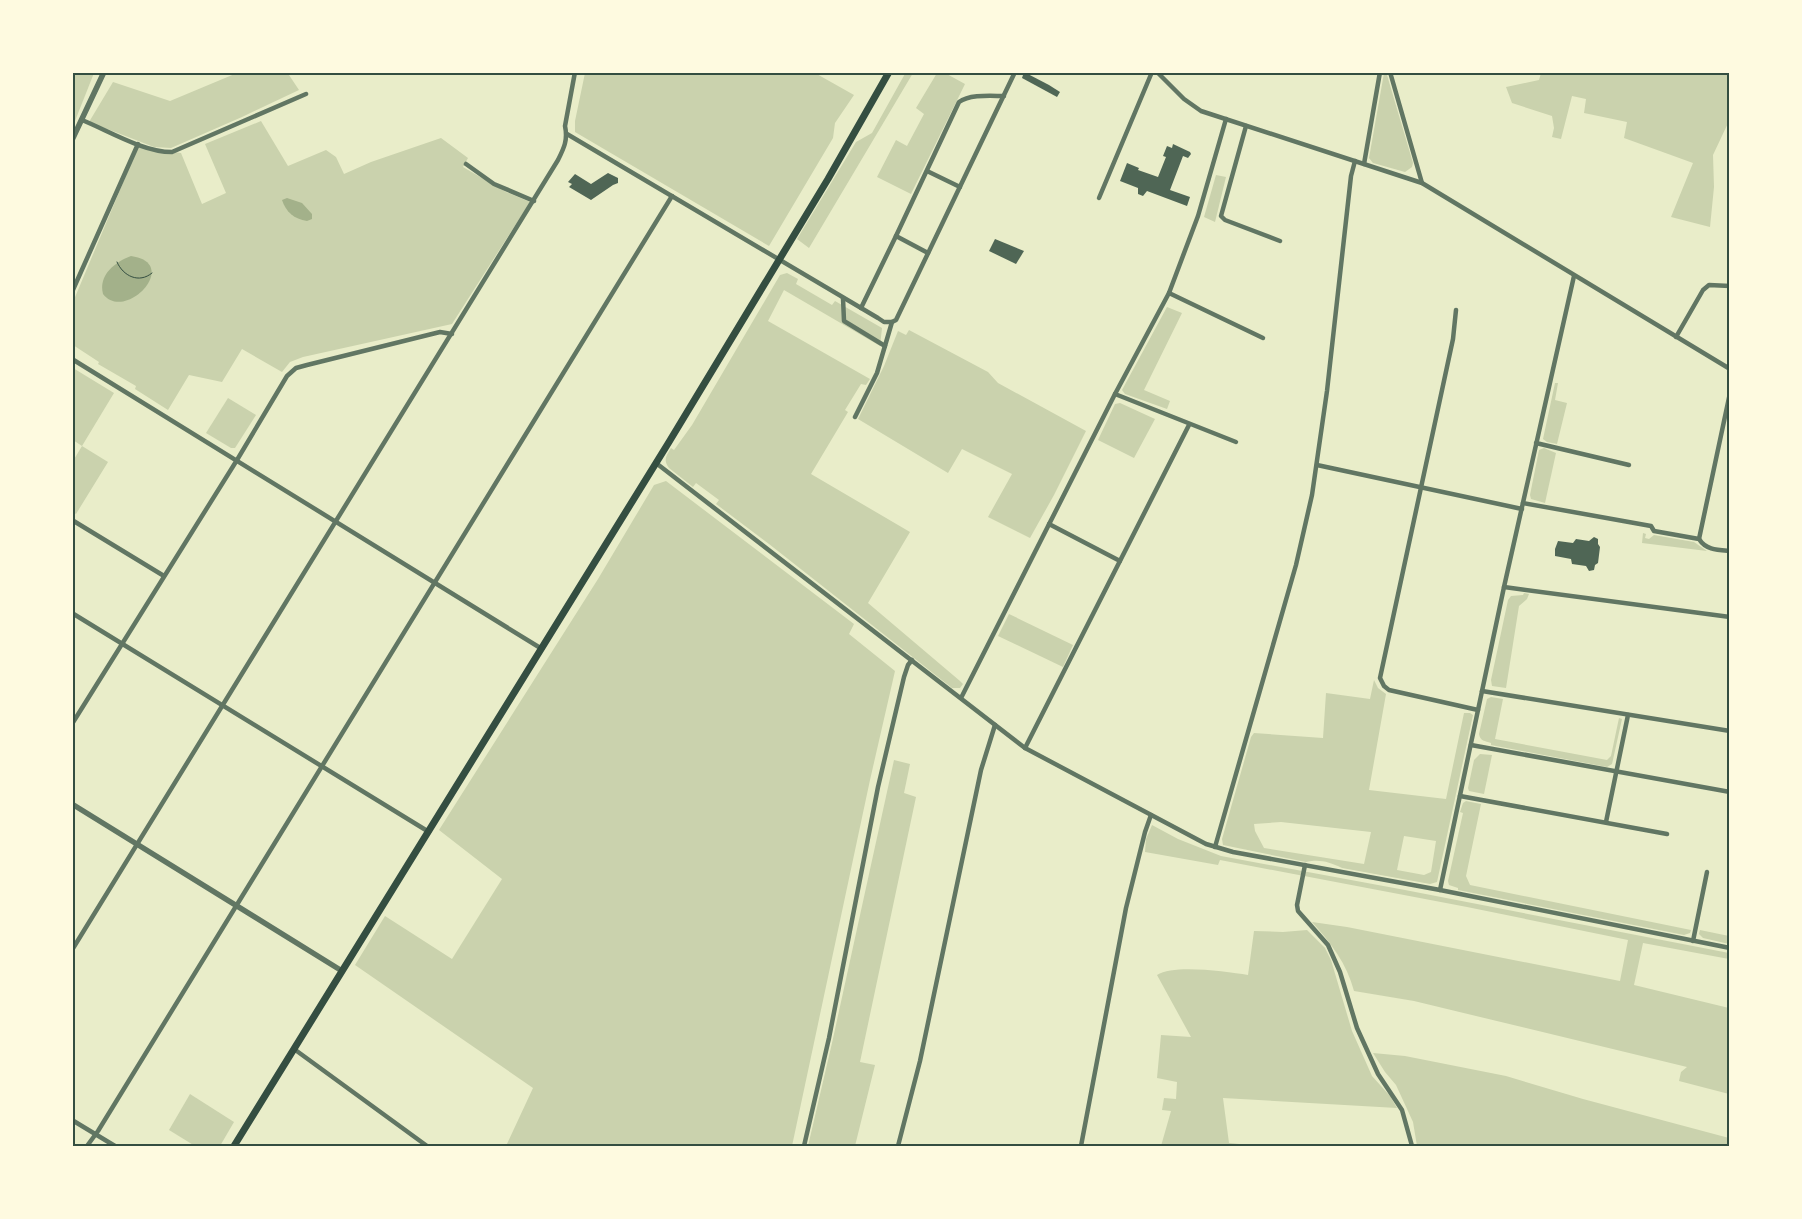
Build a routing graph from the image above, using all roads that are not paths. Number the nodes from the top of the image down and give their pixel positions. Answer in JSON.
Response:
{"nodes":[{"id":1,"x":104,"y":72,"type":"edge"},
{"id":2,"x":575,"y":72,"type":"edge"},
{"id":3,"x":889,"y":72,"type":"edge"},
{"id":4,"x":1016,"y":72,"type":"edge"},
{"id":5,"x":1152,"y":72,"type":"edge"},
{"id":6,"x":1157,"y":72,"type":"edge"},
{"id":7,"x":1380,"y":72,"type":"edge"},
{"id":8,"x":1390,"y":72,"type":"edge"},
{"id":9,"x":306,"y":94,"type":"dead end"},
{"id":10,"x":1004,"y":96,"type":"junction"},
{"id":11,"x":1226,"y":119,"type":"junction"},
{"id":12,"x":82,"y":120,"type":"junction"},
{"id":13,"x":1246,"y":126,"type":"junction"},
{"id":14,"x":567,"y":134,"type":"junction"},
{"id":15,"x":72,"y":140,"type":"edge"},
{"id":16,"x":138,"y":144,"type":"junction"},
{"id":17,"x":1354,"y":161,"type":"junction"},
{"id":18,"x":466,"y":164,"type":"dead end"},
{"id":19,"x":1364,"y":164,"type":"junction"},
{"id":20,"x":927,"y":171,"type":"junction"},
{"id":21,"x":1422,"y":183,"type":"junction"},
{"id":22,"x":960,"y":186,"type":"junction"},
{"id":23,"x":672,"y":196,"type":"junction"},
{"id":24,"x":1099,"y":198,"type":"dead end"},
{"id":25,"x":534,"y":200,"type":"junction"},
{"id":26,"x":896,"y":236,"type":"junction"},
{"id":27,"x":1280,"y":241,"type":"dead end"},
{"id":28,"x":928,"y":253,"type":"junction"},
{"id":29,"x":778,"y":259,"type":"junction"},
{"id":30,"x":1574,"y":276,"type":"junction"},
{"id":31,"x":1730,"y":286,"type":"edge"},
{"id":32,"x":72,"y":292,"type":"edge"},
{"id":33,"x":1168,"y":293,"type":"junction"},
{"id":34,"x":843,"y":298,"type":"junction"},
{"id":35,"x":860,"y":308,"type":"junction"},
{"id":36,"x":1456,"y":310,"type":"dead end"},
{"id":37,"x":892,"y":322,"type":"junction"},
{"id":38,"x":452,"y":334,"type":"junction"},
{"id":39,"x":1676,"y":337,"type":"junction"},
{"id":40,"x":1263,"y":338,"type":"dead end"},
{"id":41,"x":884,"y":346,"type":"junction"},
{"id":42,"x":72,"y":359,"type":"edge"},
{"id":43,"x":1730,"y":369,"type":"edge"},
{"id":44,"x":1730,"y":393,"type":"edge"},
{"id":45,"x":1115,"y":394,"type":"junction"},
{"id":46,"x":855,"y":417,"type":"dead end"},
{"id":47,"x":1189,"y":425,"type":"junction"},
{"id":48,"x":1236,"y":442,"type":"dead end"},
{"id":49,"x":1536,"y":443,"type":"junction"},
{"id":50,"x":237,"y":460,"type":"junction"},
{"id":51,"x":656,"y":463,"type":"junction"},
{"id":52,"x":1317,"y":465,"type":"junction"},
{"id":53,"x":1629,"y":465,"type":"dead end"},
{"id":54,"x":1420,"y":487,"type":"junction"},
{"id":55,"x":1523,"y":503,"type":"junction"},
{"id":56,"x":1522,"y":509,"type":"junction"},
{"id":57,"x":72,"y":520,"type":"edge"},
{"id":58,"x":336,"y":522,"type":"junction"},
{"id":59,"x":1049,"y":524,"type":"junction"},
{"id":60,"x":1699,"y":539,"type":"junction"},
{"id":61,"x":1730,"y":551,"type":"edge"},
{"id":62,"x":1120,"y":561,"type":"junction"},
{"id":63,"x":164,"y":576,"type":"junction"},
{"id":64,"x":435,"y":583,"type":"junction"},
{"id":65,"x":1504,"y":587,"type":"junction"},
{"id":66,"x":72,"y":613,"type":"edge"},
{"id":67,"x":1730,"y":617,"type":"edge"},
{"id":68,"x":123,"y":644,"type":"junction"},
{"id":69,"x":542,"y":649,"type":"junction"},
{"id":70,"x":912,"y":660,"type":"junction"},
{"id":71,"x":1482,"y":691,"type":"junction"},
{"id":72,"x":960,"y":698,"type":"junction"},
{"id":73,"x":223,"y":705,"type":"junction"},
{"id":74,"x":1478,"y":710,"type":"junction"},
{"id":75,"x":1628,"y":714,"type":"junction"},
{"id":76,"x":72,"y":724,"type":"edge"},
{"id":77,"x":995,"y":725,"type":"junction"},
{"id":78,"x":1730,"y":731,"type":"edge"},
{"id":79,"x":1471,"y":745,"type":"junction"},
{"id":80,"x":1025,"y":748,"type":"junction"},
{"id":81,"x":323,"y":766,"type":"junction"},
{"id":82,"x":1616,"y":772,"type":"junction"},
{"id":83,"x":1730,"y":792,"type":"edge"},
{"id":84,"x":1460,"y":796,"type":"junction"},
{"id":85,"x":72,"y":804,"type":"edge"},
{"id":86,"x":1151,"y":815,"type":"junction"},
{"id":87,"x":1606,"y":822,"type":"junction"},
{"id":88,"x":429,"y":832,"type":"junction"},
{"id":89,"x":1667,"y":834,"type":"dead end"},
{"id":90,"x":137,"y":844,"type":"junction"},
{"id":91,"x":1215,"y":848,"type":"junction"},
{"id":92,"x":1305,"y":865,"type":"junction"},
{"id":93,"x":1707,"y":872,"type":"dead end"},
{"id":94,"x":1440,"y":890,"type":"junction"},
{"id":95,"x":237,"y":906,"type":"junction"},
{"id":96,"x":1693,"y":941,"type":"junction"},
{"id":97,"x":1730,"y":948,"type":"edge"},
{"id":98,"x":72,"y":950,"type":"edge"},
{"id":99,"x":342,"y":971,"type":"junction"},
{"id":100,"x":294,"y":1049,"type":"junction"},
{"id":101,"x":72,"y":1120,"type":"edge"},
{"id":102,"x":95,"y":1134,"type":"junction"},
{"id":103,"x":86,"y":1146,"type":"edge"},
{"id":104,"x":115,"y":1146,"type":"edge"},
{"id":105,"x":234,"y":1146,"type":"edge"},
{"id":106,"x":427,"y":1146,"type":"edge"},
{"id":107,"x":804,"y":1146,"type":"edge"},
{"id":108,"x":898,"y":1146,"type":"edge"},
{"id":109,"x":1081,"y":1146,"type":"edge"},
{"id":110,"x":1412,"y":1146,"type":"edge"}],
"edges":[{"from":1,"to":12,"type":"street"},
{"from":2,"to":14,"type":"street"},
{"from":3,"to":29,"type":"main road"},
{"from":4,"to":10,"type":"street"},
{"from":5,"to":24,"type":"street"},
{"from":6,"to":11,"type":"street"},
{"from":7,"to":19,"type":"street"},
{"from":8,"to":21,"type":"street"},
{"from":9,"to":16,"type":"street"},
{"from":10,"to":20,"type":"street"},
{"from":10,"to":22,"type":"street"},
{"from":11,"to":13,"type":"street"},
{"from":11,"to":33,"type":"street"},
{"from":12,"to":15,"type":"street"},
{"from":12,"to":16,"type":"street"},
{"from":13,"to":17,"type":"street"},
{"from":13,"to":27,"type":"street"},
{"from":14,"to":23,"type":"street"},
{"from":14,"to":25,"type":"street"},
{"from":16,"to":32,"type":"street"},
{"from":17,"to":19,"type":"street"},
{"from":17,"to":52,"type":"street"},
{"from":18,"to":25,"type":"street"},
{"from":19,"to":21,"type":"street"},
{"from":20,"to":22,"type":"street"},
{"from":20,"to":26,"type":"street"},
{"from":21,"to":30,"type":"street"},
{"from":22,"to":28,"type":"street"},
{"from":23,"to":29,"type":"street"},
{"from":23,"to":64,"type":"street"},
{"from":25,"to":38,"type":"street"},
{"from":26,"to":28,"type":"street"},
{"from":26,"to":35,"type":"street"},
{"from":28,"to":37,"type":"street"},
{"from":29,"to":34,"type":"street"},
{"from":29,"to":51,"type":"main road"},
{"from":30,"to":39,"type":"street"},
{"from":30,"to":49,"type":"street"},
{"from":31,"to":39,"type":"street"},
{"from":33,"to":40,"type":"street"},
{"from":33,"to":45,"type":"street"},
{"from":34,"to":35,"type":"street"},
{"from":34,"to":41,"type":"street"},
{"from":35,"to":37,"type":"street"},
{"from":36,"to":54,"type":"street"},
{"from":37,"to":41,"type":"street"},
{"from":38,"to":50,"type":"street"},
{"from":38,"to":58,"type":"street"},
{"from":39,"to":43,"type":"street"},
{"from":41,"to":46,"type":"street"},
{"from":42,"to":50,"type":"street"},
{"from":44,"to":60,"type":"street"},
{"from":45,"to":47,"type":"street"},
{"from":45,"to":59,"type":"street"},
{"from":47,"to":48,"type":"street"},
{"from":47,"to":62,"type":"street"},
{"from":49,"to":53,"type":"street"},
{"from":49,"to":55,"type":"street"},
{"from":50,"to":58,"type":"street"},
{"from":50,"to":63,"type":"street"},
{"from":51,"to":69,"type":"main road"},
{"from":51,"to":70,"type":"street"},
{"from":52,"to":54,"type":"street"},
{"from":52,"to":91,"type":"street"},
{"from":54,"to":56,"type":"street"},
{"from":54,"to":74,"type":"street"},
{"from":55,"to":56,"type":"street"},
{"from":55,"to":60,"type":"street"},
{"from":56,"to":65,"type":"street"},
{"from":57,"to":63,"type":"street"},
{"from":58,"to":64,"type":"street"},
{"from":58,"to":73,"type":"street"},
{"from":59,"to":62,"type":"street"},
{"from":59,"to":72,"type":"street"},
{"from":60,"to":61,"type":"street"},
{"from":62,"to":80,"type":"street"},
{"from":63,"to":68,"type":"street"},
{"from":64,"to":69,"type":"street"},
{"from":64,"to":81,"type":"street"},
{"from":65,"to":67,"type":"street"},
{"from":65,"to":71,"type":"street"},
{"from":66,"to":68,"type":"street"},
{"from":68,"to":73,"type":"street"},
{"from":68,"to":76,"type":"street"},
{"from":69,"to":88,"type":"main road"},
{"from":70,"to":72,"type":"street"},
{"from":70,"to":107,"type":"street"},
{"from":71,"to":74,"type":"street"},
{"from":71,"to":75,"type":"street"},
{"from":72,"to":77,"type":"street"},
{"from":73,"to":81,"type":"street"},
{"from":73,"to":90,"type":"street"},
{"from":74,"to":79,"type":"street"},
{"from":75,"to":78,"type":"street"},
{"from":75,"to":82,"type":"street"},
{"from":77,"to":80,"type":"street"},
{"from":77,"to":108,"type":"street"},
{"from":79,"to":82,"type":"street"},
{"from":79,"to":84,"type":"street"},
{"from":80,"to":86,"type":"street"},
{"from":81,"to":88,"type":"street"},
{"from":81,"to":95,"type":"street"},
{"from":82,"to":83,"type":"street"},
{"from":82,"to":87,"type":"street"},
{"from":84,"to":87,"type":"street"},
{"from":84,"to":94,"type":"street"},
{"from":85,"to":90,"type":"street"},
{"from":86,"to":91,"type":"street"},
{"from":86,"to":109,"type":"street"},
{"from":87,"to":89,"type":"street"},
{"from":88,"to":99,"type":"main road"},
{"from":90,"to":95,"type":"street"},
{"from":90,"to":98,"type":"street"},
{"from":91,"to":92,"type":"street"},
{"from":92,"to":94,"type":"street"},
{"from":92,"to":110,"type":"street"},
{"from":93,"to":96,"type":"street"},
{"from":94,"to":96,"type":"street"},
{"from":95,"to":99,"type":"street"},
{"from":95,"to":102,"type":"street"},
{"from":96,"to":97,"type":"street"},
{"from":99,"to":100,"type":"main road"},
{"from":100,"to":105,"type":"main road"},
{"from":100,"to":106,"type":"street"},
{"from":101,"to":102,"type":"street"},
{"from":102,"to":103,"type":"street"},
{"from":102,"to":104,"type":"street"}]}
